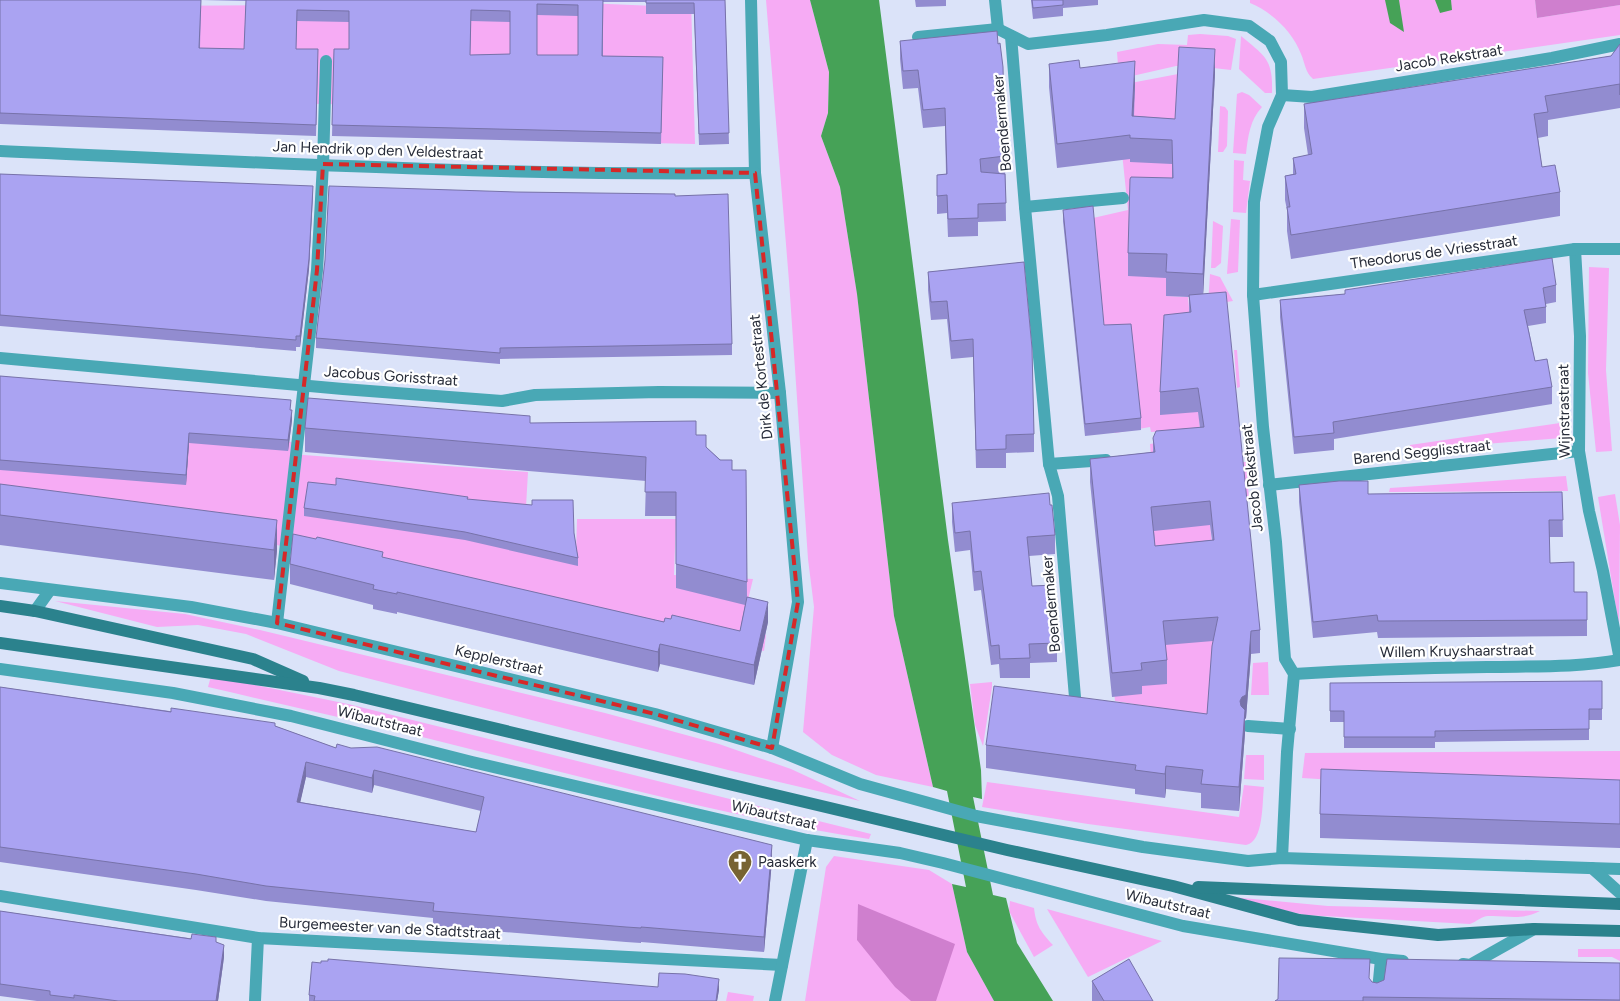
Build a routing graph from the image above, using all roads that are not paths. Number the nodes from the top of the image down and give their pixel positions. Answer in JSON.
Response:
{"nodes":[{"id":1,"x":750,"y":0,"type":"edge"},
{"id":2,"x":995,"y":0,"type":"edge"},
{"id":3,"x":998,"y":29,"type":"junction"},
{"id":4,"x":1011,"y":36,"type":"junction"},
{"id":5,"x":918,"y":37,"type":"edge"},
{"id":6,"x":1620,"y":44,"type":"edge"},
{"id":7,"x":326,"y":61,"type":"dead end"},
{"id":8,"x":1282,"y":95,"type":"junction"},
{"id":9,"x":0,"y":151,"type":"edge"},
{"id":10,"x":323,"y":164,"type":"junction"},
{"id":11,"x":755,"y":173,"type":"junction"},
{"id":12,"x":1123,"y":198,"type":"dead end"},
{"id":13,"x":1025,"y":207,"type":"junction"},
{"id":14,"x":1575,"y":248,"type":"junction"},
{"id":15,"x":1620,"y":249,"type":"edge"},
{"id":16,"x":1253,"y":294,"type":"junction"},
{"id":17,"x":0,"y":358,"type":"edge"},
{"id":18,"x":303,"y":385,"type":"junction"},
{"id":19,"x":780,"y":393,"type":"junction"},
{"id":20,"x":1579,"y":452,"type":"junction"},
{"id":21,"x":1118,"y":459,"type":"edge"},
{"id":22,"x":1049,"y":464,"type":"junction"},
{"id":23,"x":1269,"y":485,"type":"junction"},
{"id":24,"x":0,"y":583,"type":"edge"},
{"id":25,"x":50,"y":590,"type":"junction"},
{"id":26,"x":0,"y":606,"type":"edge"},
{"id":27,"x":35,"y":611,"type":"junction"},
{"id":28,"x":277,"y":623,"type":"junction"},
{"id":29,"x":0,"y":643,"type":"edge"},
{"id":30,"x":1620,"y":660,"type":"edge"},
{"id":31,"x":0,"y":668,"type":"edge"},
{"id":32,"x":1294,"y":674,"type":"junction"},
{"id":33,"x":319,"y":688,"type":"junction"},
{"id":34,"x":1076,"y":709,"type":"edge"},
{"id":35,"x":1248,"y":726,"type":"dead end"},
{"id":36,"x":1290,"y":729,"type":"junction"},
{"id":37,"x":772,"y":748,"type":"junction"},
{"id":38,"x":807,"y":840,"type":"junction"},
{"id":39,"x":1282,"y":858,"type":"junction"},
{"id":40,"x":1592,"y":868,"type":"junction"},
{"id":41,"x":1620,"y":868,"type":"edge"},
{"id":42,"x":1173,"y":886,"type":"junction"},
{"id":43,"x":1620,"y":893,"type":"edge"},
{"id":44,"x":0,"y":896,"type":"edge"},
{"id":45,"x":1620,"y":904,"type":"edge"},
{"id":46,"x":1534,"y":929,"type":"junction"},
{"id":47,"x":1620,"y":931,"type":"edge"},
{"id":48,"x":258,"y":938,"type":"junction"},
{"id":49,"x":1381,"y":959,"type":"junction"},
{"id":50,"x":1420,"y":962,"type":"edge"},
{"id":51,"x":1450,"y":964,"type":"edge"},
{"id":52,"x":782,"y":965,"type":"junction"},
{"id":53,"x":255,"y":1001,"type":"edge"},
{"id":54,"x":775,"y":1001,"type":"edge"},
{"id":55,"x":1377,"y":1001,"type":"edge"}],
"edges":[{"from":1,"to":11,"type":"street","name":"Dirk de Kortestraat"},
{"from":2,"to":3,"type":"street"},
{"from":3,"to":4,"type":"street"},
{"from":3,"to":5,"type":"street"},
{"from":4,"to":8,"type":"street","name":"Jacob Rekstraat"},
{"from":4,"to":13,"type":"street","name":"Boendermaker"},
{"from":6,"to":8,"type":"street","name":"Jacob Rekstraat"},
{"from":7,"to":10,"type":"street"},
{"from":8,"to":16,"type":"street","name":"Jacob Rekstraat"},
{"from":9,"to":10,"type":"street","name":"Jan Hendrik op den Veldestraat"},
{"from":10,"to":11,"type":"street","name":"Jan Hendrik op den Veldestraat"},
{"from":10,"to":18,"type":"street"},
{"from":11,"to":19,"type":"street","name":"Dirk de Kortestraat"},
{"from":12,"to":13,"type":"street"},
{"from":13,"to":22,"type":"street","name":"Boendermaker"},
{"from":14,"to":15,"type":"street","name":"Theodorus de Vriesstraat"},
{"from":14,"to":16,"type":"street","name":"Theodorus de Vriesstraat"},
{"from":14,"to":20,"type":"street","name":"Wijnstrastraat"},
{"from":16,"to":23,"type":"street","name":"Jacob Rekstraat"},
{"from":17,"to":18,"type":"street","name":"Jacobus Gorisstraat"},
{"from":18,"to":19,"type":"street","name":"Jacobus Gorisstraat"},
{"from":18,"to":28,"type":"street"},
{"from":19,"to":37,"type":"street","name":"Dirk de Kortestraat"},
{"from":20,"to":23,"type":"street","name":"Barend Segglisstraat"},
{"from":20,"to":30,"type":"street","name":"Wijnstrastraat"},
{"from":21,"to":22,"type":"street"},
{"from":22,"to":34,"type":"street","name":"Boendermaker"},
{"from":23,"to":32,"type":"street","name":"Jacob Rekstraat"},
{"from":24,"to":25,"type":"street","name":"Kepplerstraat"},
{"from":25,"to":27,"type":"street"},
{"from":25,"to":28,"type":"street","name":"Kepplerstraat"},
{"from":26,"to":27,"type":"main road"},
{"from":27,"to":33,"type":"main road"},
{"from":28,"to":37,"type":"street","name":"Kepplerstraat"},
{"from":29,"to":33,"type":"main road"},
{"from":30,"to":32,"type":"street","name":"Willem Kruyshaarstraat"},
{"from":31,"to":38,"type":"street","name":"Wibautstraat"},
{"from":32,"to":36,"type":"street","name":"Jacob Rekstraat"},
{"from":33,"to":42,"type":"main road","name":"Wibautstraat"},
{"from":35,"to":36,"type":"street"},
{"from":36,"to":39,"type":"street","name":"Jacob Rekstraat"},
{"from":37,"to":39,"type":"street","name":"Kepplerstraat"},
{"from":38,"to":49,"type":"street","name":"Wibautstraat"},
{"from":38,"to":52,"type":"street"},
{"from":39,"to":40,"type":"street"},
{"from":40,"to":41,"type":"street"},
{"from":40,"to":43,"type":"street"},
{"from":42,"to":45,"type":"main road","name":"Wibautstraat"},
{"from":42,"to":46,"type":"main road","name":"Wibautstraat"},
{"from":44,"to":48,"type":"street","name":"Burgemeester van de Stadtstraat"},
{"from":46,"to":47,"type":"main road","name":"Wibautstraat"},
{"from":46,"to":51,"type":"street"},
{"from":48,"to":52,"type":"street","name":"Burgemeester van de Stadtstraat"},
{"from":48,"to":53,"type":"street"},
{"from":49,"to":50,"type":"street","name":"Wibautstraat"},
{"from":49,"to":55,"type":"street"},
{"from":52,"to":54,"type":"street"}]}
